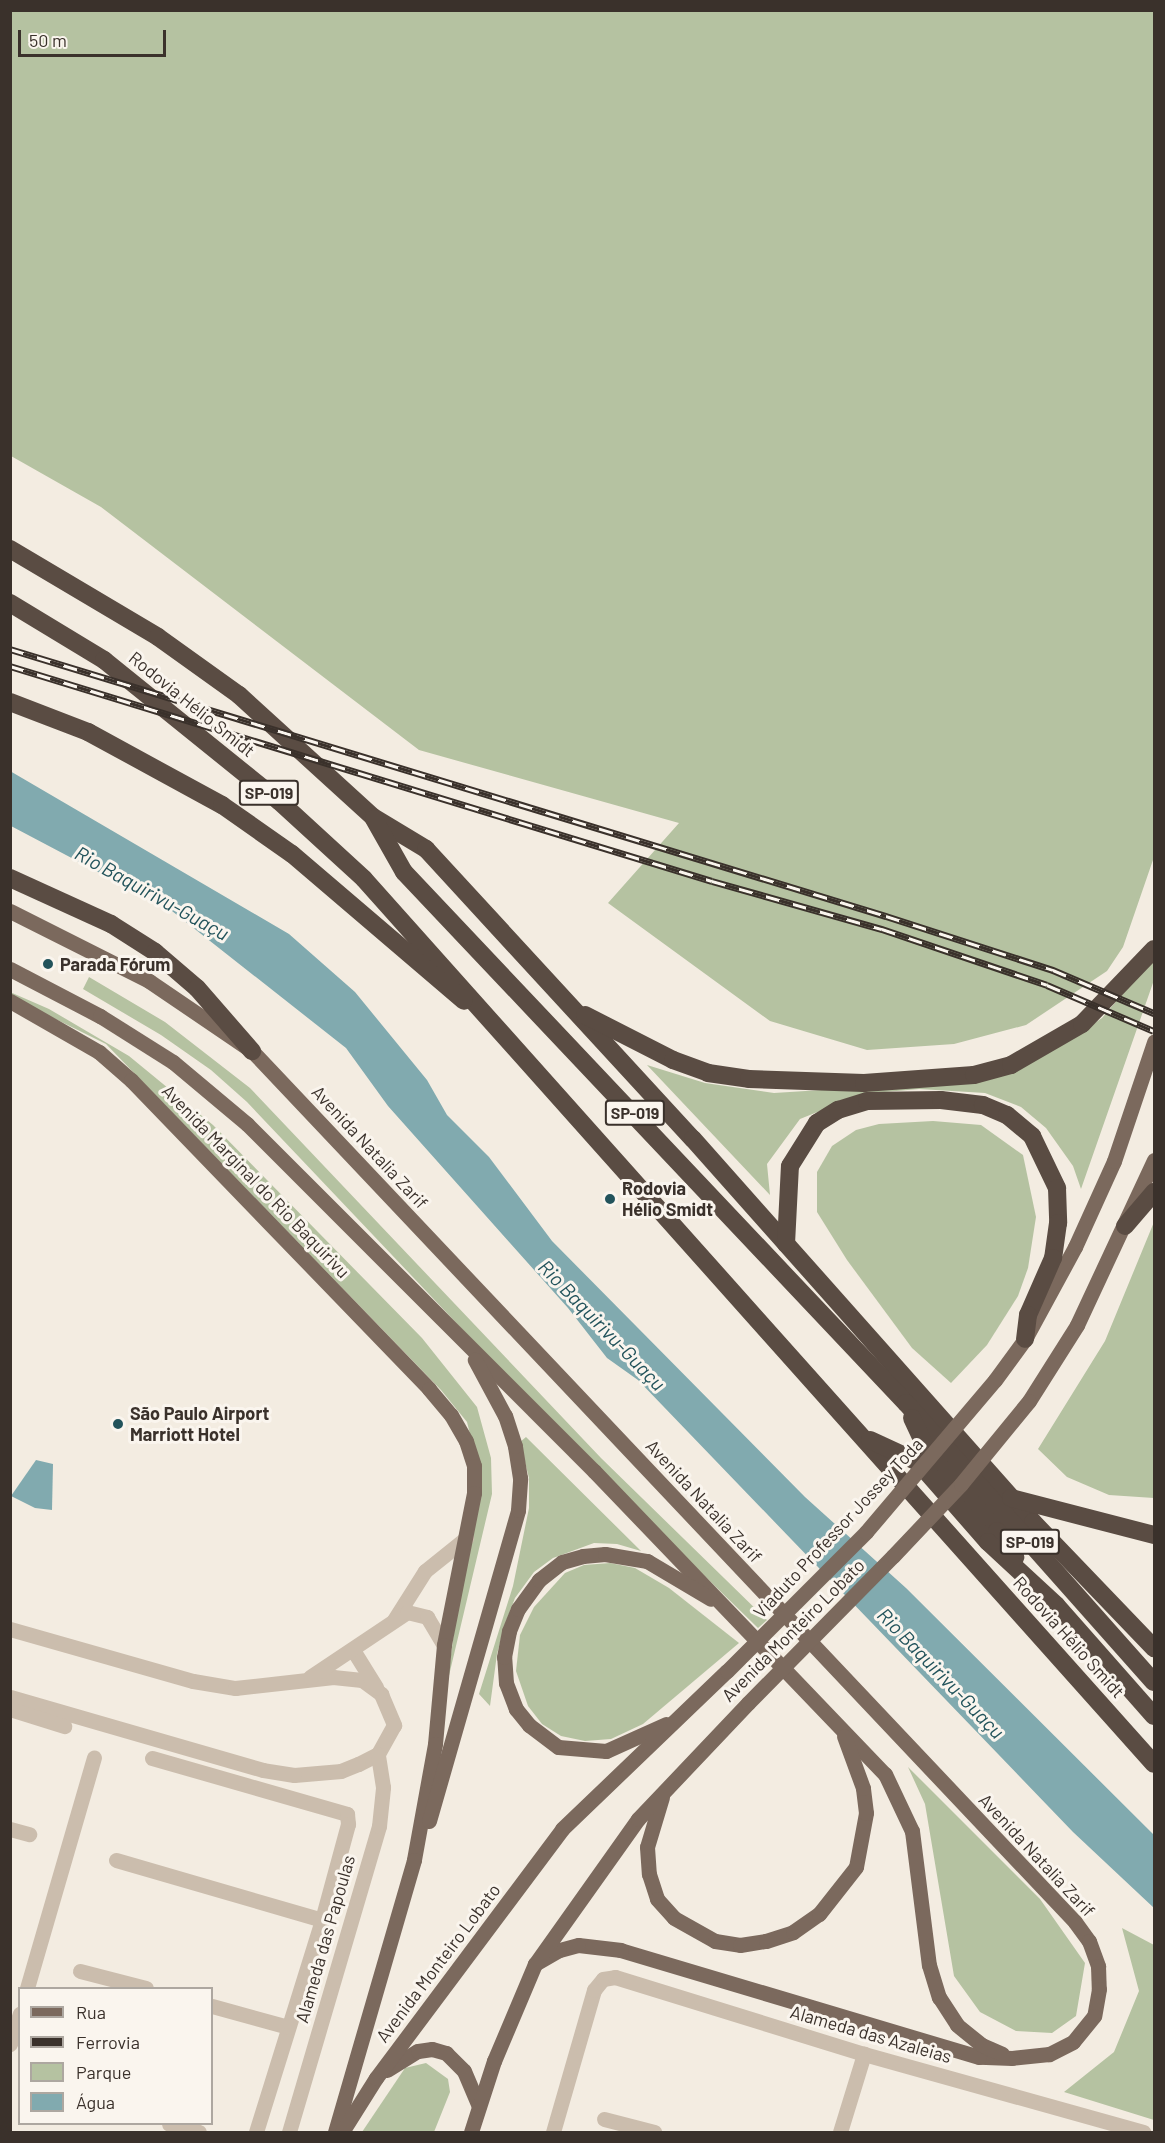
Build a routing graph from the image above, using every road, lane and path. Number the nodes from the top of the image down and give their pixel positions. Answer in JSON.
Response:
{"nodes":[{"id":1,"x":10,"y":549,"type":"edge"},
{"id":2,"x":10,"y":603,"type":"edge"},
{"id":3,"x":10,"y":702,"type":"edge"},
{"id":4,"x":373,"y":818,"type":"junction"},
{"id":5,"x":10,"y":878,"type":"edge"},
{"id":6,"x":10,"y":911,"type":"edge"},
{"id":7,"x":1155,"y":949,"type":"edge"},
{"id":8,"x":10,"y":969,"type":"edge"},
{"id":9,"x":10,"y":1001,"type":"edge"},
{"id":10,"x":574,"y":1009,"type":"junction"},
{"id":11,"x":492,"y":1023,"type":"junction"},
{"id":12,"x":1155,"y":1042,"type":"edge"},
{"id":13,"x":252,"y":1051,"type":"junction"},
{"id":14,"x":1155,"y":1160,"type":"edge"},
{"id":15,"x":1155,"y":1191,"type":"edge"},
{"id":16,"x":1125,"y":1226,"type":"junction"},
{"id":17,"x":786,"y":1244,"type":"junction"},
{"id":18,"x":453,"y":1328,"type":"junction"},
{"id":19,"x":1024,"y":1340,"type":"junction"},
{"id":20,"x":906,"y":1403,"type":"junction"},
{"id":21,"x":863,"y":1437,"type":"junction"},
{"id":22,"x":1011,"y":1497,"type":"junction"},
{"id":23,"x":1155,"y":1534,"type":"edge"},
{"id":24,"x":466,"y":1538,"type":"junction"},
{"id":25,"x":1028,"y":1576,"type":"junction"},
{"id":26,"x":730,"y":1610,"type":"junction"},
{"id":27,"x":393,"y":1620,"type":"junction"},
{"id":28,"x":10,"y":1629,"type":"edge"},
{"id":29,"x":444,"y":1645,"type":"junction"},
{"id":30,"x":1155,"y":1648,"type":"edge"},
{"id":31,"x":353,"y":1650,"type":"junction"},
{"id":32,"x":727,"y":1671,"type":"joint"},
{"id":33,"x":305,"y":1681,"type":"junction"},
{"id":34,"x":1155,"y":1682,"type":"edge"},
{"id":35,"x":376,"y":1687,"type":"junction"},
{"id":36,"x":10,"y":1696,"type":"edge"},
{"id":37,"x":10,"y":1709,"type":"edge"},
{"id":38,"x":682,"y":1716,"type":"junction"},
{"id":39,"x":1155,"y":1716,"type":"edge"},
{"id":40,"x":839,"y":1725,"type":"junction"},
{"id":41,"x":64,"y":1726,"type":"dead end"},
{"id":42,"x":378,"y":1754,"type":"junction"},
{"id":43,"x":94,"y":1758,"type":"dead end"},
{"id":44,"x":152,"y":1758,"type":"dead end"},
{"id":45,"x":1155,"y":1764,"type":"edge"},
{"id":46,"x":665,"y":1787,"type":"junction"},
{"id":47,"x":10,"y":1829,"type":"edge"},
{"id":48,"x":29,"y":1834,"type":"dead end"},
{"id":49,"x":116,"y":1860,"type":"dead end"},
{"id":50,"x":414,"y":1860,"type":"junction"},
{"id":51,"x":322,"y":1920,"type":"junction"},
{"id":52,"x":536,"y":1964,"type":"junction"},
{"id":53,"x":80,"y":1971,"type":"dead end"},
{"id":54,"x":28,"y":1987,"type":"edge"},
{"id":55,"x":139,"y":1987,"type":"edge"},
{"id":56,"x":213,"y":2006,"type":"edge"},
{"id":57,"x":18,"y":2020,"type":"edge"},
{"id":58,"x":288,"y":2027,"type":"junction"},
{"id":59,"x":10,"y":2044,"type":"edge"},
{"id":60,"x":864,"y":2054,"type":"junction"},
{"id":61,"x":1012,"y":2058,"type":"junction"},
{"id":62,"x":376,"y":2078,"type":"junction"},
{"id":63,"x":479,"y":2106,"type":"junction"},
{"id":64,"x":604,"y":2119,"type":"dead end"},
{"id":65,"x":173,"y":2125,"type":"edge"},
{"id":66,"x":1135,"y":2131,"type":"edge"},
{"id":67,"x":199,"y":2133,"type":"edge"},
{"id":68,"x":256,"y":2133,"type":"edge"},
{"id":69,"x":289,"y":2133,"type":"edge"},
{"id":70,"x":334,"y":2133,"type":"edge"},
{"id":71,"x":342,"y":2133,"type":"edge"},
{"id":72,"x":471,"y":2133,"type":"edge"},
{"id":73,"x":553,"y":2133,"type":"edge"},
{"id":74,"x":654,"y":2133,"type":"edge"},
{"id":75,"x":840,"y":2133,"type":"edge"}],
"edges":[{"from":1,"to":4,"type":"highway","name":"Rodovia Hélio Smidt","number":"SP-019"},
{"from":2,"to":11,"type":"highway","name":"Rodovia Hélio Smidt","number":"SP-019"},
{"from":3,"to":11,"type":"highway"},
{"from":4,"to":10,"type":"highway","name":"Rodovia Hélio Smidt","number":"SP-019"},
{"from":4,"to":20,"type":"highway","name":"Rodovia Hélio Smidt","number":"SP-019"},
{"from":5,"to":13,"type":"highway"},
{"from":6,"to":13,"type":"main road","name":"Avenida Natalia Zarif"},
{"from":7,"to":10,"type":"highway"},
{"from":8,"to":18,"type":"main road","name":"Avenida Natalia Zarif"},
{"from":9,"to":24,"type":"main road","name":"Avenida Marginal do Rio Baquirivu"},
{"from":10,"to":17,"type":"highway","name":"Rodovia Hélio Smidt","number":"SP-019"},
{"from":11,"to":21,"type":"highway","name":"Rodovia Hélio Smidt","number":"SP-019"},
{"from":12,"to":19,"type":"main road"},
{"from":13,"to":61,"type":"main road","name":"Avenida Natalia Zarif"},
{"from":14,"to":16,"type":"main road","name":"Avenida Monteiro Lobato"},
{"from":15,"to":16,"type":"highway"},
{"from":16,"to":46,"type":"main road","name":"Avenida Monteiro Lobato","bridge":true},
{"from":17,"to":19,"type":"highway"},
{"from":17,"to":22,"type":"highway","name":"Rodovia Hélio Smidt","number":"SP-019"},
{"from":18,"to":26,"type":"main road","name":"Avenida Natalia Zarif"},
{"from":18,"to":50,"type":"main road"},
{"from":19,"to":32,"type":"main road","name":"Viaduto Professor Jossey Toda","bridge":true},
{"from":20,"to":25,"type":"highway"},
{"from":20,"to":34,"type":"highway","name":"Rodovia Hélio Smidt","number":"SP-019"},
{"from":21,"to":25,"type":"highway"},
{"from":21,"to":45,"type":"highway","name":"Rodovia Hélio Smidt","number":"SP-019"},
{"from":22,"to":23,"type":"highway"},
{"from":22,"to":30,"type":"highway","name":"Rodovia Hélio Smidt","number":"SP-019"},
{"from":24,"to":27,"type":"street"},
{"from":24,"to":29,"type":"main road","name":"Avenida Marginal do Rio Baquirivu"},
{"from":25,"to":39,"type":"highway"},
{"from":26,"to":38,"type":"main road"},
{"from":26,"to":40,"type":"main road","name":"Avenida Natalia Zarif"},
{"from":27,"to":29,"type":"street"},
{"from":27,"to":31,"type":"street"},
{"from":28,"to":33,"type":"street"},
{"from":29,"to":50,"type":"main road","name":"Avenida Marginal do Rio Baquirivu"},
{"from":31,"to":33,"type":"street"},
{"from":31,"to":35,"type":"street"},
{"from":32,"to":38,"type":"main road","name":"Avenida Monteiro Lobato"},
{"from":33,"to":35,"type":"street"},
{"from":35,"to":42,"type":"street"},
{"from":36,"to":42,"type":"street"},
{"from":37,"to":41,"type":"street"},
{"from":38,"to":62,"type":"main road","name":"Avenida Monteiro Lobato"},
{"from":40,"to":46,"type":"main road"},
{"from":40,"to":61,"type":"main road","name":"Avenida Natalia Zarif"},
{"from":42,"to":69,"type":"street","name":"Alameda das Papoulas"},
{"from":43,"to":54,"type":"street"},
{"from":44,"to":51,"type":"street"},
{"from":46,"to":52,"type":"main road","name":"Avenida Monteiro Lobato"},
{"from":47,"to":48,"type":"street"},
{"from":49,"to":51,"type":"street"},
{"from":50,"to":70,"type":"main road"},
{"from":51,"to":58,"type":"street"},
{"from":52,"to":61,"type":"main road"},
{"from":52,"to":63,"type":"main road","name":"Avenida Monteiro Lobato"},
{"from":53,"to":55,"type":"street"},
{"from":56,"to":58,"type":"street"},
{"from":57,"to":59,"type":"street"},
{"from":58,"to":68,"type":"street"},
{"from":60,"to":66,"type":"street","name":"Alameda das Azaleias"},
{"from":60,"to":73,"type":"street","name":"Alameda das Azaleias"},
{"from":60,"to":75,"type":"street"},
{"from":62,"to":63,"type":"main road"},
{"from":62,"to":71,"type":"main road","name":"Avenida Monteiro Lobato"},
{"from":63,"to":72,"type":"main road","name":"Avenida Monteiro Lobato"},
{"from":64,"to":74,"type":"street"},
{"from":65,"to":67,"type":"street"}]}
